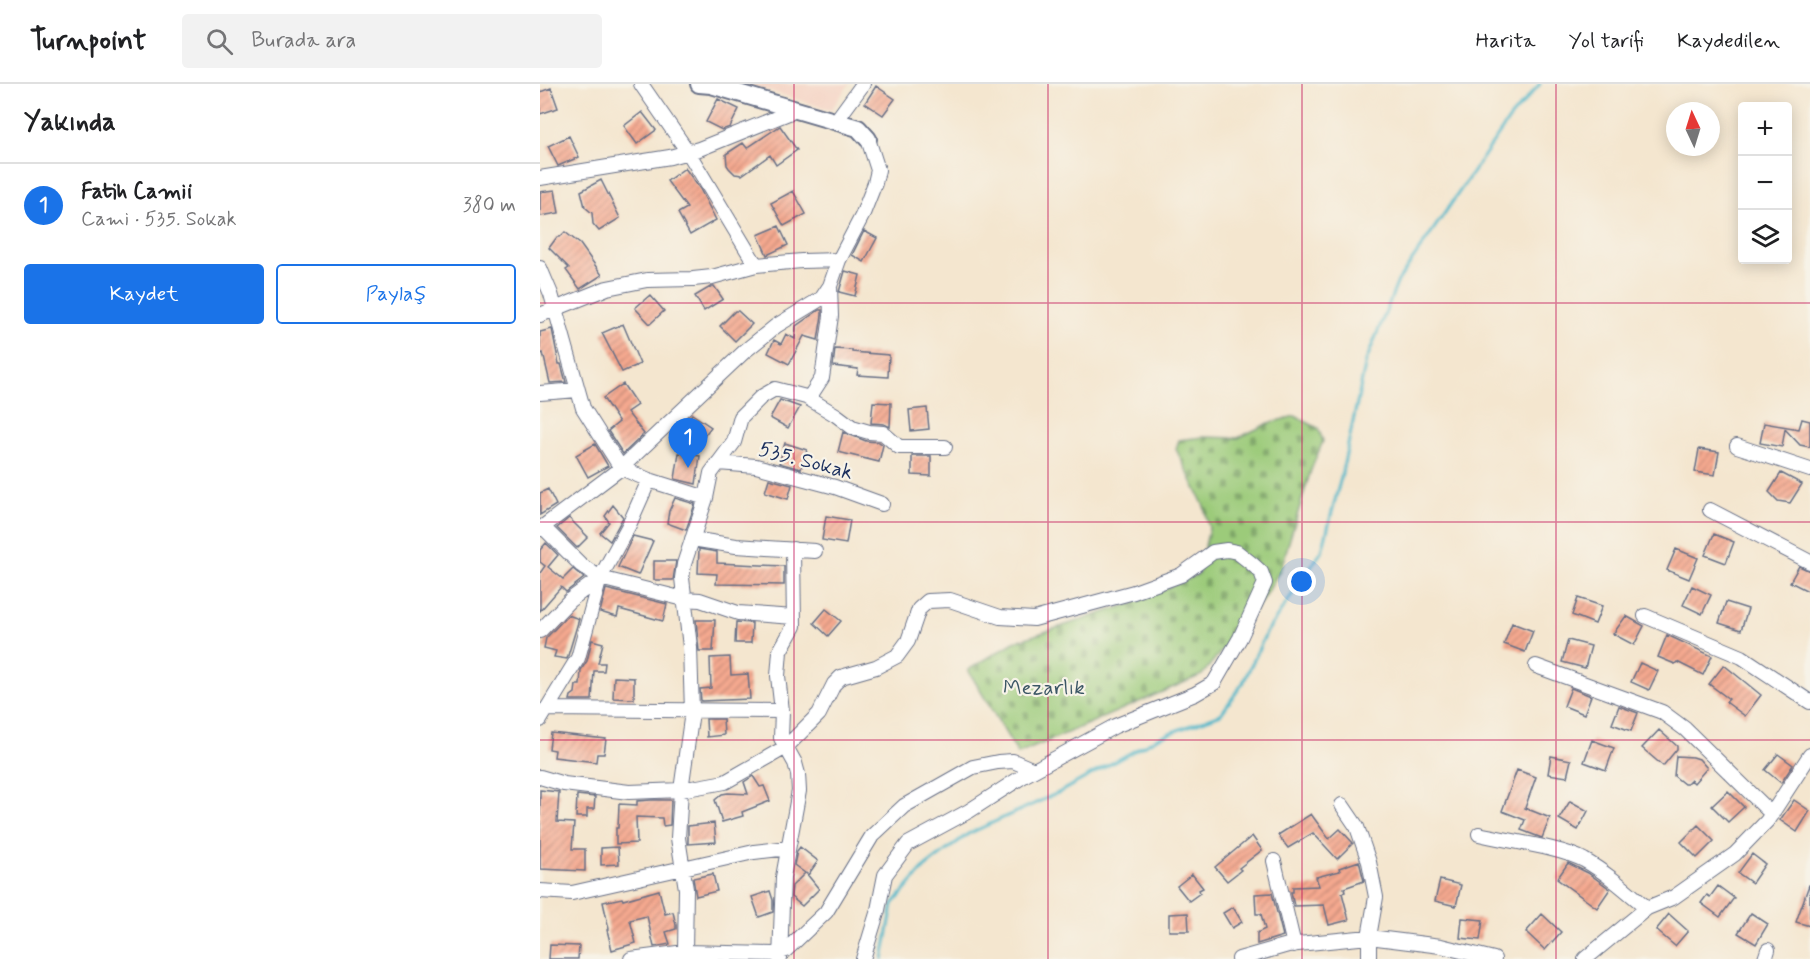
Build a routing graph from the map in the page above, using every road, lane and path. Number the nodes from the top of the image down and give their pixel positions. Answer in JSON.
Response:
{"nodes":[{"id":1,"x":641,"y":84,"type":"edge"},
{"id":2,"x":699,"y":84,"type":"edge"},
{"id":3,"x":863,"y":84,"type":"edge"},
{"id":4,"x":796,"y":110,"type":"junction"},
{"id":5,"x":836,"y":122,"type":"junction"},
{"id":6,"x":868,"y":139,"type":"joint"},
{"id":7,"x":688,"y":152,"type":"junction"},
{"id":8,"x":540,"y":178,"type":"edge"},
{"id":9,"x":839,"y":260,"type":"junction"},
{"id":10,"x":756,"y":265,"type":"junction"},
{"id":11,"x":540,"y":267,"type":"edge"},
{"id":12,"x":830,"y":286,"type":"junction"},
{"id":13,"x":556,"y":309,"type":"junction"},
{"id":14,"x":540,"y":315,"type":"edge"},
{"id":15,"x":578,"y":390,"type":"junction"},
{"id":16,"x":540,"y":393,"type":"edge"},
{"id":17,"x":809,"y":398,"type":"junction"},
{"id":18,"x":1737,"y":446,"type":"dead end"},
{"id":19,"x":945,"y":447,"type":"dead end"},
{"id":20,"x":718,"y":463,"type":"junction"},
{"id":21,"x":621,"y":468,"type":"junction"},
{"id":22,"x":1810,"y":470,"type":"edge"},
{"id":23,"x":649,"y":480,"type":"junction"},
{"id":24,"x":706,"y":498,"type":"junction"},
{"id":25,"x":882,"y":504,"type":"dead end"},
{"id":26,"x":1710,"y":510,"type":"dead end"},
{"id":27,"x":542,"y":528,"type":"edge"},
{"id":28,"x":692,"y":539,"type":"junction"},
{"id":29,"x":793,"y":549,"type":"junction"},
{"id":30,"x":815,"y":551,"type":"dead end"},
{"id":31,"x":1810,"y":562,"type":"edge"},
{"id":32,"x":600,"y":578,"type":"junction"},
{"id":33,"x":684,"y":599,"type":"junction"},
{"id":34,"x":1645,"y":616,"type":"dead end"},
{"id":35,"x":794,"y":617,"type":"junction"},
{"id":36,"x":540,"y":631,"type":"edge"},
{"id":37,"x":1536,"y":666,"type":"dead end"},
{"id":38,"x":1810,"y":702,"type":"edge"},
{"id":39,"x":782,"y":711,"type":"junction"},
{"id":40,"x":692,"y":712,"type":"junction"},
{"id":41,"x":543,"y":715,"type":"edge"},
{"id":42,"x":786,"y":747,"type":"junction"},
{"id":43,"x":1810,"y":754,"type":"edge"},
{"id":44,"x":1034,"y":770,"type":"junction"},
{"id":45,"x":540,"y":777,"type":"edge"},
{"id":46,"x":681,"y":790,"type":"junction"},
{"id":47,"x":1342,"y":805,"type":"dead end"},
{"id":48,"x":1772,"y":814,"type":"junction"},
{"id":49,"x":1479,"y":834,"type":"dead end"},
{"id":50,"x":788,"y":848,"type":"junction"},
{"id":51,"x":1274,"y":861,"type":"dead end"},
{"id":52,"x":683,"y":869,"type":"junction"},
{"id":53,"x":540,"y":891,"type":"edge"},
{"id":54,"x":1647,"y":908,"type":"junction"},
{"id":55,"x":1369,"y":937,"type":"junction"},
{"id":56,"x":1293,"y":945,"type":"junction"},
{"id":57,"x":682,"y":954,"type":"edge"},
{"id":58,"x":780,"y":955,"type":"edge"},
{"id":59,"x":631,"y":959,"type":"edge"},
{"id":60,"x":863,"y":959,"type":"edge"},
{"id":61,"x":1239,"y":959,"type":"edge"},
{"id":62,"x":1369,"y":959,"type":"edge"},
{"id":63,"x":1494,"y":959,"type":"edge"},
{"id":64,"x":1585,"y":959,"type":"edge"}],
"edges":[{"from":1,"to":7,"type":"street"},
{"from":2,"to":4,"type":"street"},
{"from":3,"to":5,"type":"street"},
{"from":4,"to":5,"type":"street"},
{"from":4,"to":7,"type":"street"},
{"from":5,"to":6,"type":"street"},
{"from":6,"to":9,"type":"street"},
{"from":7,"to":8,"type":"street"},
{"from":7,"to":10,"type":"street"},
{"from":9,"to":10,"type":"street"},
{"from":9,"to":12,"type":"street"},
{"from":10,"to":13,"type":"street"},
{"from":11,"to":13,"type":"street"},
{"from":12,"to":17,"type":"street"},
{"from":12,"to":21,"type":"street"},
{"from":13,"to":14,"type":"street"},
{"from":13,"to":15,"type":"street"},
{"from":15,"to":16,"type":"street"},
{"from":15,"to":21,"type":"street"},
{"from":17,"to":19,"type":"street"},
{"from":17,"to":20,"type":"street"},
{"from":18,"to":22,"type":"street"},
{"from":20,"to":24,"type":"street"},
{"from":20,"to":25,"type":"street","name":"535. Sokak"},
{"from":21,"to":23,"type":"street"},
{"from":21,"to":27,"type":"street"},
{"from":23,"to":24,"type":"street"},
{"from":23,"to":32,"type":"street"},
{"from":24,"to":28,"type":"street"},
{"from":26,"to":31,"type":"street"},
{"from":27,"to":32,"type":"street"},
{"from":28,"to":29,"type":"street"},
{"from":28,"to":33,"type":"street"},
{"from":29,"to":30,"type":"street"},
{"from":29,"to":35,"type":"street"},
{"from":32,"to":33,"type":"street"},
{"from":32,"to":36,"type":"street"},
{"from":32,"to":41,"type":"street"},
{"from":33,"to":35,"type":"street"},
{"from":33,"to":40,"type":"street"},
{"from":34,"to":38,"type":"street"},
{"from":35,"to":39,"type":"street"},
{"from":37,"to":48,"type":"street"},
{"from":39,"to":40,"type":"street"},
{"from":39,"to":42,"type":"street"},
{"from":40,"to":41,"type":"street"},
{"from":40,"to":46,"type":"street"},
{"from":42,"to":44,"type":"street"},
{"from":42,"to":46,"type":"street"},
{"from":42,"to":50,"type":"street"},
{"from":43,"to":48,"type":"street"},
{"from":44,"to":58,"type":"street"},
{"from":44,"to":60,"type":"street"},
{"from":45,"to":46,"type":"street"},
{"from":46,"to":52,"type":"street"},
{"from":47,"to":55,"type":"street"},
{"from":48,"to":54,"type":"street"},
{"from":49,"to":54,"type":"street"},
{"from":50,"to":52,"type":"street"},
{"from":50,"to":58,"type":"street"},
{"from":51,"to":56,"type":"street"},
{"from":52,"to":53,"type":"street"},
{"from":52,"to":57,"type":"street"},
{"from":54,"to":64,"type":"street"},
{"from":55,"to":56,"type":"street"},
{"from":55,"to":62,"type":"street"},
{"from":55,"to":63,"type":"street"},
{"from":56,"to":61,"type":"street"},
{"from":57,"to":58,"type":"street"},
{"from":57,"to":59,"type":"street"}]}
